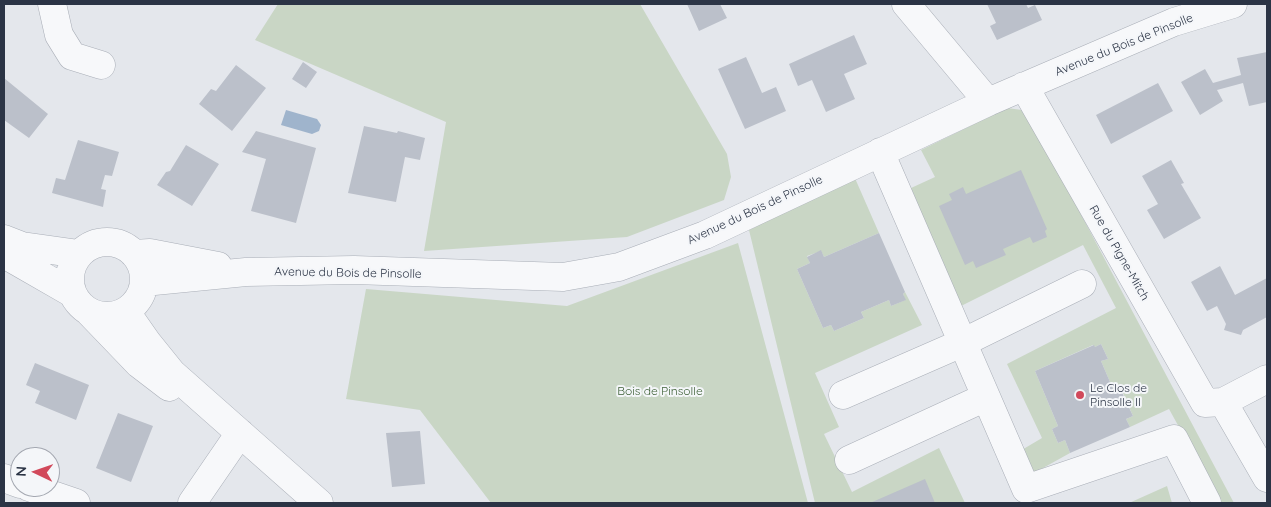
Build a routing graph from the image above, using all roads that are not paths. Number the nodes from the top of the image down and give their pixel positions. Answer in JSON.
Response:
{"nodes":[{"id":1,"x":52,"y":4,"type":"edge"},
{"id":2,"x":906,"y":4,"type":"edge"},
{"id":3,"x":1233,"y":4,"type":"edge"},
{"id":4,"x":101,"y":65,"type":"dead end"},
{"id":5,"x":1024,"y":86,"type":"junction"},
{"id":6,"x":988,"y":102,"type":"junction"},
{"id":7,"x":880,"y":152,"type":"junction"},
{"id":8,"x":4,"y":239,"type":"edge"},
{"id":9,"x":4,"y":254,"type":"edge"},
{"id":10,"x":79,"y":254,"type":"junction"},
{"id":11,"x":134,"y":254,"type":"junction"},
{"id":12,"x":246,"y":272,"type":"junction"},
{"id":13,"x":144,"y":282,"type":"junction"},
{"id":14,"x":1082,"y":284,"type":"dead end"},
{"id":15,"x":72,"y":293,"type":"junction"},
{"id":16,"x":126,"y":312,"type":"junction"},
{"id":17,"x":90,"y":313,"type":"junction"},
{"id":18,"x":962,"y":343,"type":"junction"},
{"id":19,"x":1267,"y":379,"type":"edge"},
{"id":20,"x":843,"y":394,"type":"dead end"},
{"id":21,"x":986,"y":397,"type":"junction"},
{"id":22,"x":1223,"y":402,"type":"junction"},
{"id":23,"x":216,"y":412,"type":"junction"},
{"id":24,"x":240,"y":433,"type":"junction"},
{"id":25,"x":849,"y":460,"type":"dead end"},
{"id":26,"x":1267,"y":478,"type":"edge"},
{"id":27,"x":58,"y":497,"type":"edge"},
{"id":28,"x":76,"y":503,"type":"edge"},
{"id":29,"x":192,"y":503,"type":"edge"},
{"id":30,"x":319,"y":503,"type":"edge"},
{"id":31,"x":1207,"y":503,"type":"edge"}],
"edges":[{"from":1,"to":4,"type":"street"},
{"from":2,"to":6,"type":"street"},
{"from":3,"to":5,"type":"street","name":"Avenue du Bois de Pinsolle"},
{"from":5,"to":6,"type":"street","name":"Avenue du Bois de Pinsolle"},
{"from":5,"to":22,"type":"street","name":"Rue du Pigne-Mitch"},
{"from":6,"to":7,"type":"street","name":"Avenue du Bois de Pinsolle"},
{"from":7,"to":12,"type":"street","name":"Avenue du Bois de Pinsolle"},
{"from":7,"to":18,"type":"street"},
{"from":8,"to":10,"type":"street"},
{"from":9,"to":15,"type":"street"},
{"from":10,"to":11,"type":"street"},
{"from":10,"to":15,"type":"street"},
{"from":11,"to":12,"type":"street","name":"Avenue du Bois de Pinsolle"},
{"from":11,"to":13,"type":"street"},
{"from":12,"to":13,"type":"street","name":"Avenue du Bois de Pinsolle"},
{"from":13,"to":16,"type":"street"},
{"from":14,"to":18,"type":"street"},
{"from":15,"to":17,"type":"street"},
{"from":16,"to":17,"type":"street"},
{"from":16,"to":23,"type":"street"},
{"from":17,"to":23,"type":"street"},
{"from":18,"to":20,"type":"street"},
{"from":18,"to":21,"type":"street"},
{"from":19,"to":22,"type":"street"},
{"from":21,"to":25,"type":"street"},
{"from":21,"to":31,"type":"street"},
{"from":22,"to":26,"type":"street"},
{"from":23,"to":24,"type":"street"},
{"from":24,"to":29,"type":"street"},
{"from":24,"to":30,"type":"street"},
{"from":27,"to":28,"type":"street"}]}
